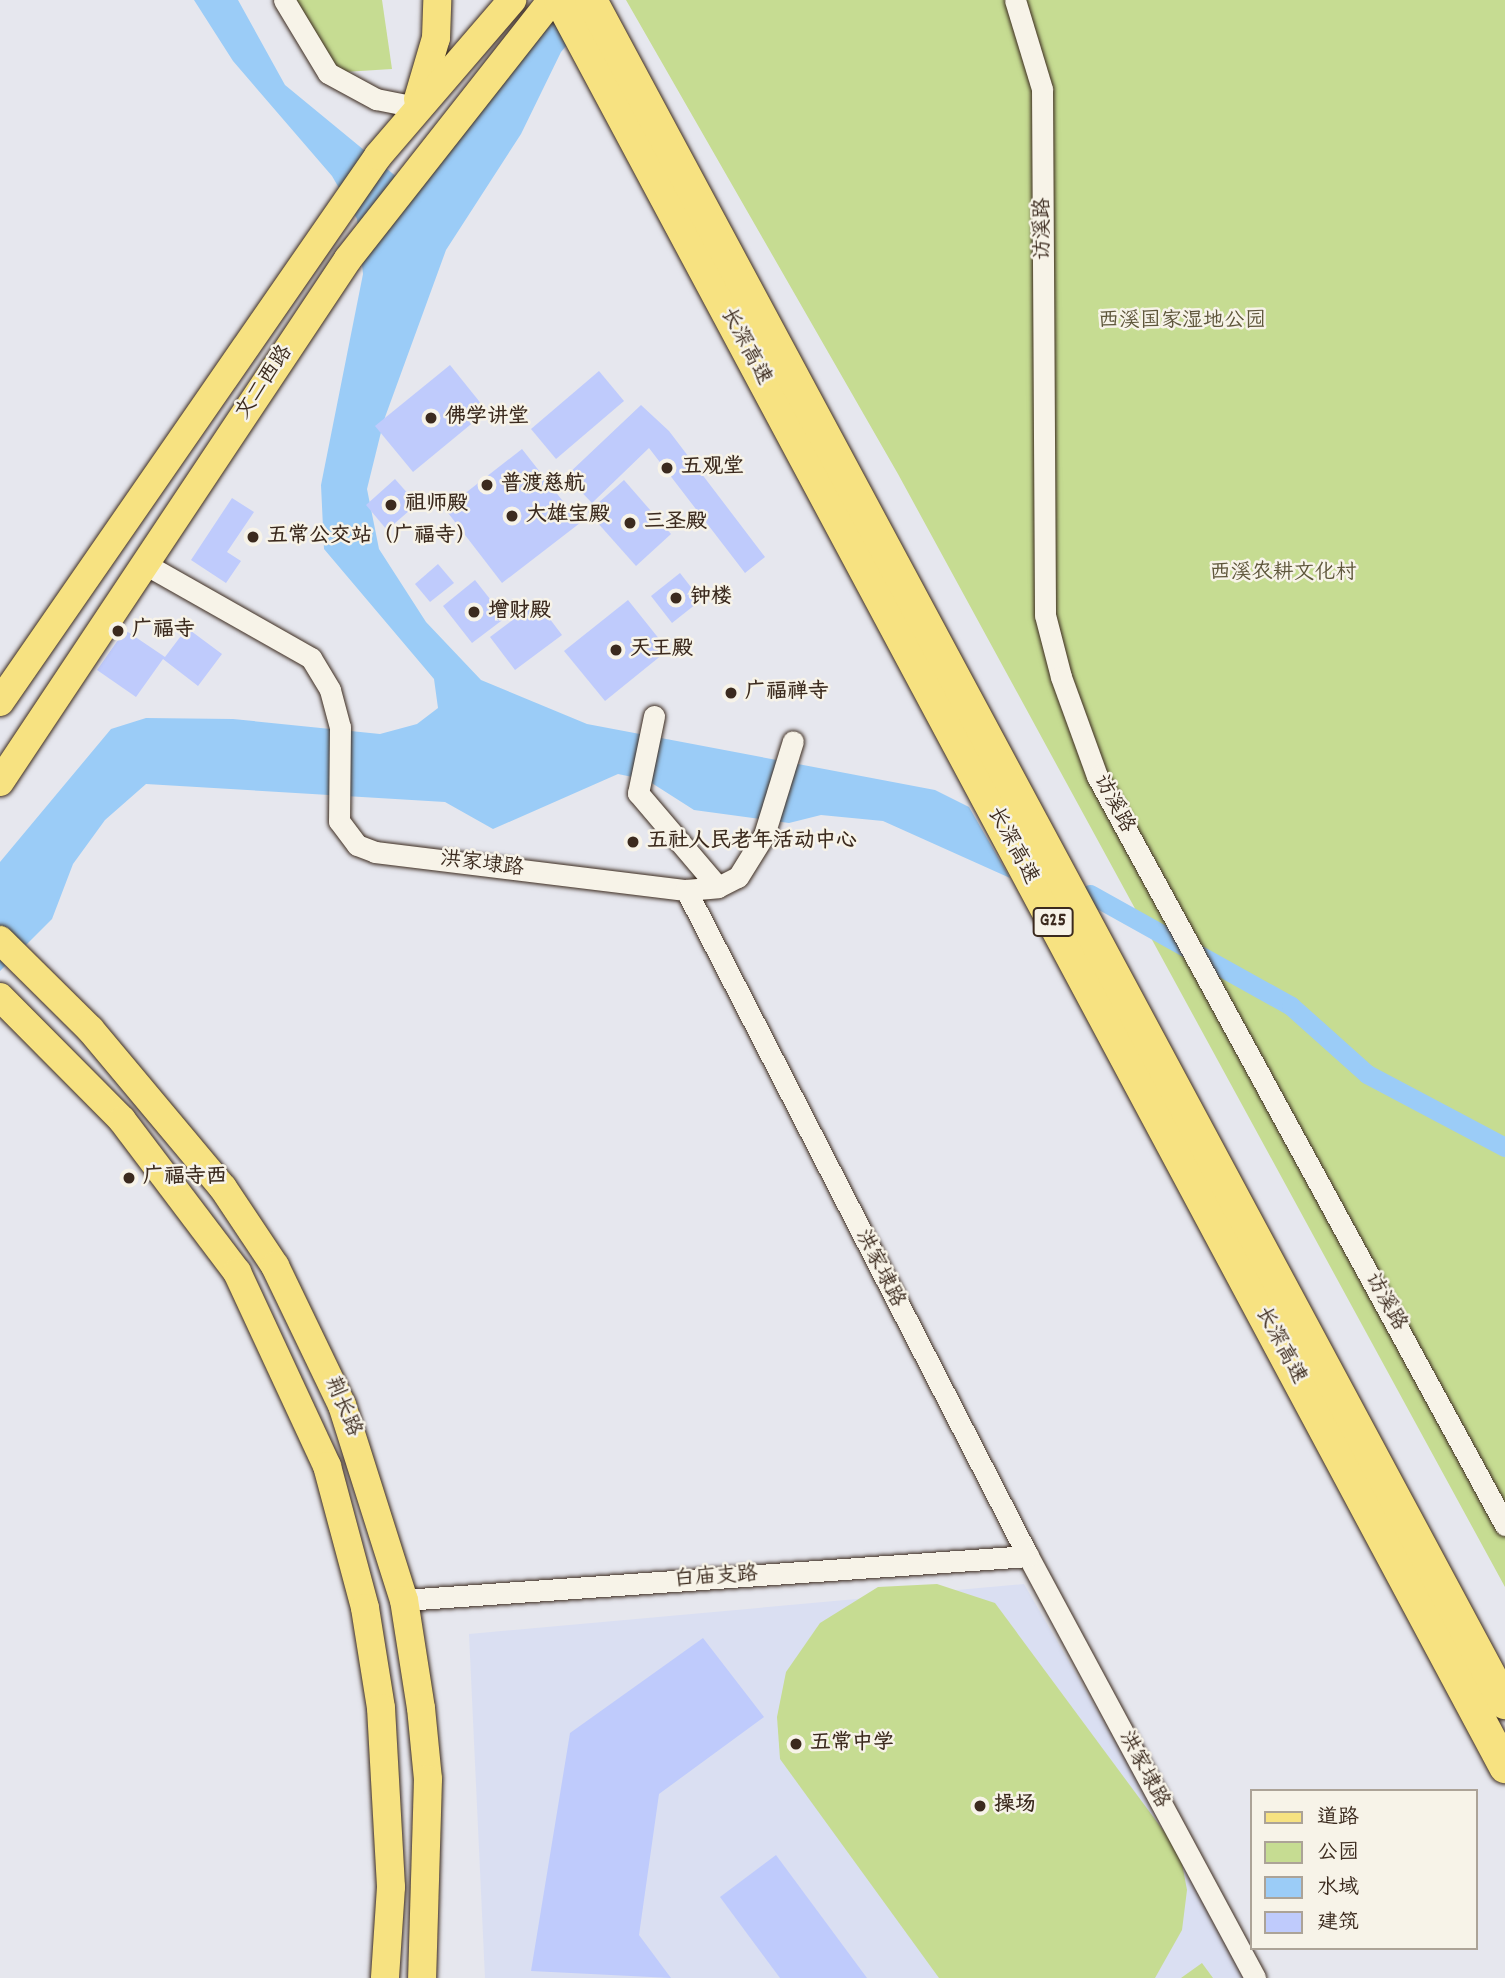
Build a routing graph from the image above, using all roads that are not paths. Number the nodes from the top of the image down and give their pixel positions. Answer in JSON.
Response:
{"nodes":[{"id":1,"x":284,"y":0,"type":"edge"},
{"id":2,"x":438,"y":0,"type":"edge"},
{"id":3,"x":512,"y":0,"type":"edge"},
{"id":4,"x":552,"y":0,"type":"edge"},
{"id":5,"x":560,"y":0,"type":"edge"},
{"id":6,"x":591,"y":0,"type":"edge"},
{"id":7,"x":1015,"y":0,"type":"edge"},
{"id":8,"x":611,"y":67,"type":"junction"},
{"id":9,"x":416,"y":107,"type":"junction"},
{"id":10,"x":145,"y":564,"type":"junction"},
{"id":11,"x":0,"y":702,"type":"edge"},
{"id":12,"x":650,"y":724,"type":"dead end"},
{"id":13,"x":788,"y":749,"type":"dead end"},
{"id":14,"x":0,"y":782,"type":"edge"},
{"id":15,"x":718,"y":887,"type":"junction"},
{"id":16,"x":685,"y":890,"type":"junction"},
{"id":17,"x":0,"y":940,"type":"edge"},
{"id":18,"x":0,"y":997,"type":"edge"},
{"id":19,"x":1505,"y":1525,"type":"edge"},
{"id":20,"x":1028,"y":1556,"type":"junction"},
{"id":21,"x":404,"y":1600,"type":"junction"},
{"id":22,"x":1505,"y":1703,"type":"edge"},
{"id":23,"x":1505,"y":1766,"type":"edge"},
{"id":24,"x":385,"y":1978,"type":"edge"},
{"id":25,"x":422,"y":1978,"type":"edge"},
{"id":26,"x":1255,"y":1978,"type":"edge"}],
"edges":[{"from":1,"to":9,"type":"street"},
{"from":2,"to":9,"type":"main road"},
{"from":3,"to":9,"type":"main road"},
{"from":4,"to":10,"type":"main road","name":"文二西路"},
{"from":5,"to":8,"type":"highway","name":"长深高速","number":"G25"},
{"from":6,"to":8,"type":"highway","name":"长深高速","number":"G25"},
{"from":7,"to":19,"type":"street","name":"访溪路"},
{"from":8,"to":22,"type":"highway","name":"长深高速","number":"G25"},
{"from":8,"to":23,"type":"highway","name":"长深高速","number":"G25"},
{"from":9,"to":11,"type":"main road","name":"文二西路"},
{"from":10,"to":14,"type":"main road","name":"文二西路"},
{"from":10,"to":16,"type":"street","name":"洪家埭路"},
{"from":12,"to":15,"type":"street"},
{"from":13,"to":15,"type":"street"},
{"from":15,"to":16,"type":"street"},
{"from":16,"to":20,"type":"street","name":"洪家埭路"},
{"from":17,"to":21,"type":"main road","name":"荆长路"},
{"from":18,"to":24,"type":"main road","name":"荆长路"},
{"from":20,"to":21,"type":"street","name":"白庙支路"},
{"from":20,"to":26,"type":"street","name":"洪家埭路"},
{"from":21,"to":25,"type":"main road","name":"荆长路"}]}
